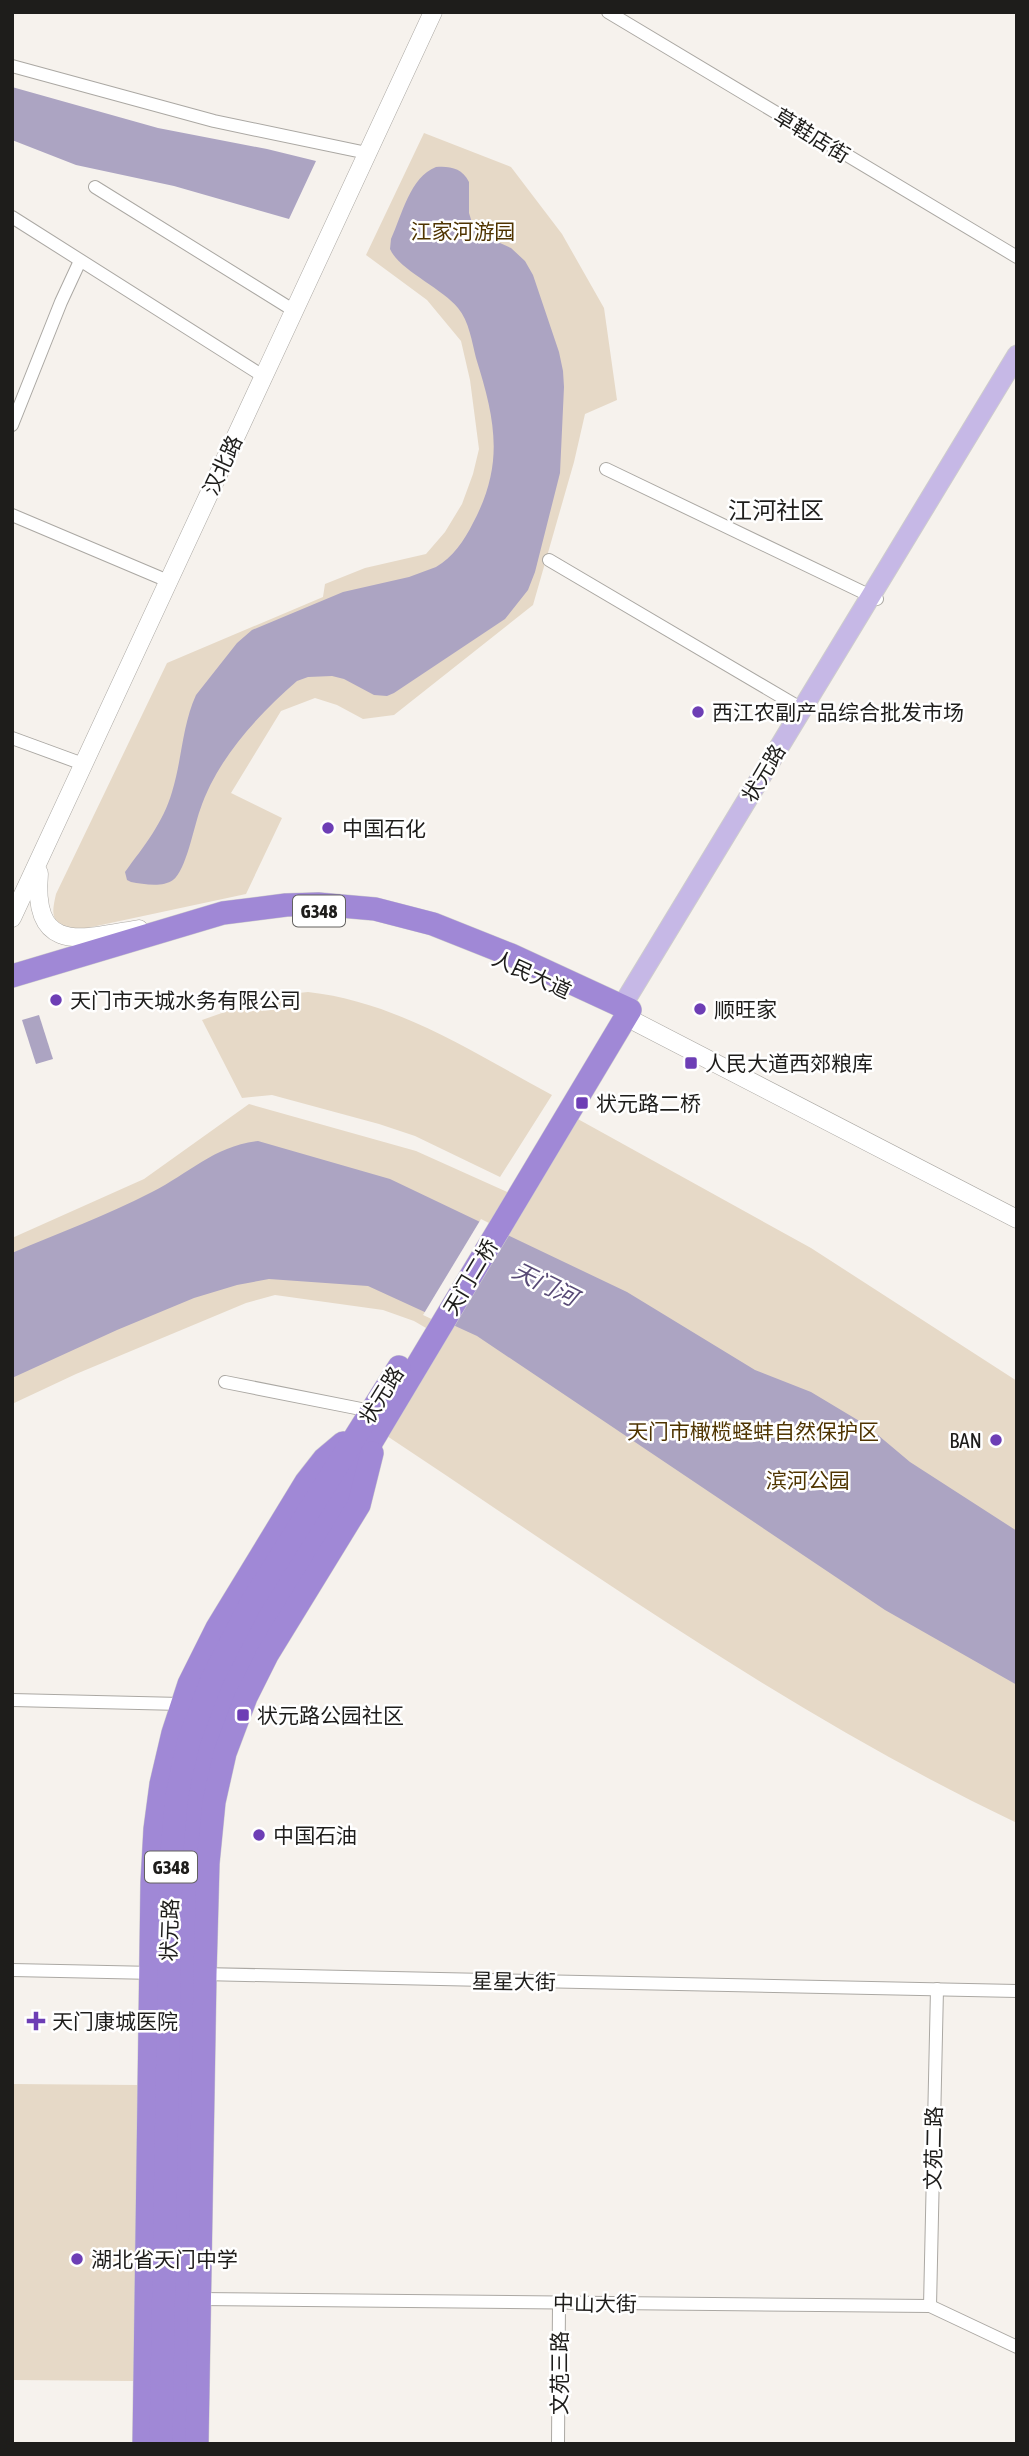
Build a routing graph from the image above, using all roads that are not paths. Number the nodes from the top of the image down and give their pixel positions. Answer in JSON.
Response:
{"nodes":[{"id":1,"x":433,"y":12,"type":"edge"},
{"id":2,"x":608,"y":12,"type":"edge"},
{"id":3,"x":12,"y":66,"type":"edge"},
{"id":4,"x":368,"y":153,"type":"junction"},
{"id":5,"x":95,"y":187,"type":"dead end"},
{"id":6,"x":12,"y":217,"type":"edge"},
{"id":7,"x":1017,"y":257,"type":"edge"},
{"id":8,"x":80,"y":261,"type":"junction"},
{"id":9,"x":293,"y":310,"type":"junction"},
{"id":10,"x":1017,"y":355,"type":"edge"},
{"id":11,"x":1017,"y":373,"type":"edge"},
{"id":12,"x":263,"y":376,"type":"junction"},
{"id":13,"x":12,"y":425,"type":"edge"},
{"id":14,"x":606,"y":469,"type":"dead end"},
{"id":15,"x":12,"y":515,"type":"edge"},
{"id":16,"x":549,"y":560,"type":"dead end"},
{"id":17,"x":168,"y":581,"type":"junction"},
{"id":18,"x":875,"y":598,"type":"junction"},
{"id":19,"x":802,"y":709,"type":"junction"},
{"id":20,"x":12,"y":738,"type":"edge"},
{"id":21,"x":83,"y":764,"type":"junction"},
{"id":22,"x":39,"y":863,"type":"junction"},
{"id":23,"x":12,"y":918,"type":"edge"},
{"id":24,"x":194,"y":919,"type":"junction"},
{"id":25,"x":12,"y":976,"type":"edge"},
{"id":26,"x":12,"y":989,"type":"edge"},
{"id":27,"x":624,"y":1011,"type":"junction"},
{"id":28,"x":513,"y":1193,"type":"joint"},
{"id":29,"x":1017,"y":1210,"type":"edge"},
{"id":30,"x":1017,"y":1219,"type":"edge"},
{"id":31,"x":415,"y":1355,"type":"joint"},
{"id":32,"x":225,"y":1382,"type":"dead end"},
{"id":33,"x":369,"y":1424,"type":"junction"},
{"id":34,"x":12,"y":1700,"type":"edge"},
{"id":35,"x":181,"y":1704,"type":"junction"},
{"id":36,"x":161,"y":1784,"type":"junction"},
{"id":37,"x":206,"y":1796,"type":"junction"},
{"id":38,"x":175,"y":1816,"type":"junction"},
{"id":39,"x":208,"y":1877,"type":"junction"},
{"id":40,"x":188,"y":1890,"type":"junction"},
{"id":41,"x":12,"y":1970,"type":"edge"},
{"id":42,"x":177,"y":1973,"type":"junction"},
{"id":43,"x":937,"y":1989,"type":"junction"},
{"id":44,"x":1017,"y":1991,"type":"edge"},
{"id":45,"x":181,"y":2299,"type":"junction"},
{"id":46,"x":559,"y":2303,"type":"junction"},
{"id":47,"x":930,"y":2306,"type":"junction"},
{"id":48,"x":1017,"y":2347,"type":"edge"},
{"id":49,"x":144,"y":2444,"type":"edge"},
{"id":50,"x":161,"y":2444,"type":"edge"},
{"id":51,"x":177,"y":2444,"type":"edge"},
{"id":52,"x":197,"y":2444,"type":"edge"},
{"id":53,"x":558,"y":2444,"type":"edge"}],
"edges":[{"from":1,"to":4,"type":"main road","name":"汉北路"},
{"from":2,"to":7,"type":"street","name":"草鞋店街"},
{"from":3,"to":4,"type":"street"},
{"from":4,"to":9,"type":"main road","name":"汉北路"},
{"from":5,"to":9,"type":"street"},
{"from":6,"to":8,"type":"street"},
{"from":8,"to":12,"type":"street"},
{"from":8,"to":13,"type":"street"},
{"from":9,"to":12,"type":"main road","name":"汉北路"},
{"from":10,"to":18,"type":"main road","name":"状元路"},
{"from":11,"to":18,"type":"main road","name":"状元路"},
{"from":12,"to":17,"type":"main road","name":"汉北路"},
{"from":14,"to":18,"type":"street"},
{"from":15,"to":17,"type":"street"},
{"from":16,"to":19,"type":"street"},
{"from":17,"to":21,"type":"main road","name":"汉北路"},
{"from":18,"to":19,"type":"main road","name":"状元路"},
{"from":18,"to":27,"type":"main road","name":"状元路"},
{"from":19,"to":27,"type":"main road","name":"状元路"},
{"from":20,"to":21,"type":"street"},
{"from":21,"to":22,"type":"main road","name":"汉北路"},
{"from":22,"to":23,"type":"main road","name":"汉北路"},
{"from":22,"to":24,"type":"main road"},
{"from":24,"to":25,"type":"highway","name":"人民大道","number":"G348"},
{"from":24,"to":27,"type":"highway","name":"人民大道","number":"G348"},
{"from":26,"to":27,"type":"highway","name":"人民大道","number":"G348"},
{"from":27,"to":28,"type":"highway","name":"状元路","number":"G348"},
{"from":27,"to":29,"type":"main road","name":"人民大道"},
{"from":27,"to":30,"type":"main road","name":"人民大道"},
{"from":28,"to":31,"type":"highway","name":"天门二桥","number":"G348"},
{"from":31,"to":33,"type":"highway","name":"状元路","number":"G348"},
{"from":32,"to":33,"type":"street"},
{"from":33,"to":35,"type":"highway"},
{"from":33,"to":37,"type":"highway","name":"状元路","number":"G348"},
{"from":33,"to":38,"type":"highway","name":"状元路","number":"G348"},
{"from":34,"to":35,"type":"street"},
{"from":35,"to":36,"type":"highway"},
{"from":36,"to":38,"type":"highway"},
{"from":36,"to":42,"type":"highway"},
{"from":37,"to":39,"type":"highway"},
{"from":37,"to":40,"type":"highway","name":"状元路","number":"G348"},
{"from":38,"to":42,"type":"highway","name":"状元路","number":"G348"},
{"from":39,"to":40,"type":"highway"},
{"from":39,"to":42,"type":"highway"},
{"from":40,"to":42,"type":"highway","name":"状元路","number":"G348"},
{"from":41,"to":42,"type":"street","name":"星星大街"},
{"from":42,"to":43,"type":"street","name":"星星大街"},
{"from":42,"to":45,"type":"highway","name":"状元路","number":"G348"},
{"from":42,"to":45,"type":"highway"},
{"from":42,"to":49,"type":"highway"},
{"from":43,"to":44,"type":"street","name":"星星大街"},
{"from":43,"to":47,"type":"street","name":"文苑二路"},
{"from":45,"to":46,"type":"street","name":"中山大街"},
{"from":45,"to":50,"type":"highway","name":"状元路","number":"G348"},
{"from":45,"to":51,"type":"highway","name":"状元路","number":"G348"},
{"from":45,"to":52,"type":"highway"},
{"from":46,"to":47,"type":"street","name":"中山大街"},
{"from":46,"to":53,"type":"street","name":"文苑三路"},
{"from":47,"to":48,"type":"street","name":"中山大街"}]}
